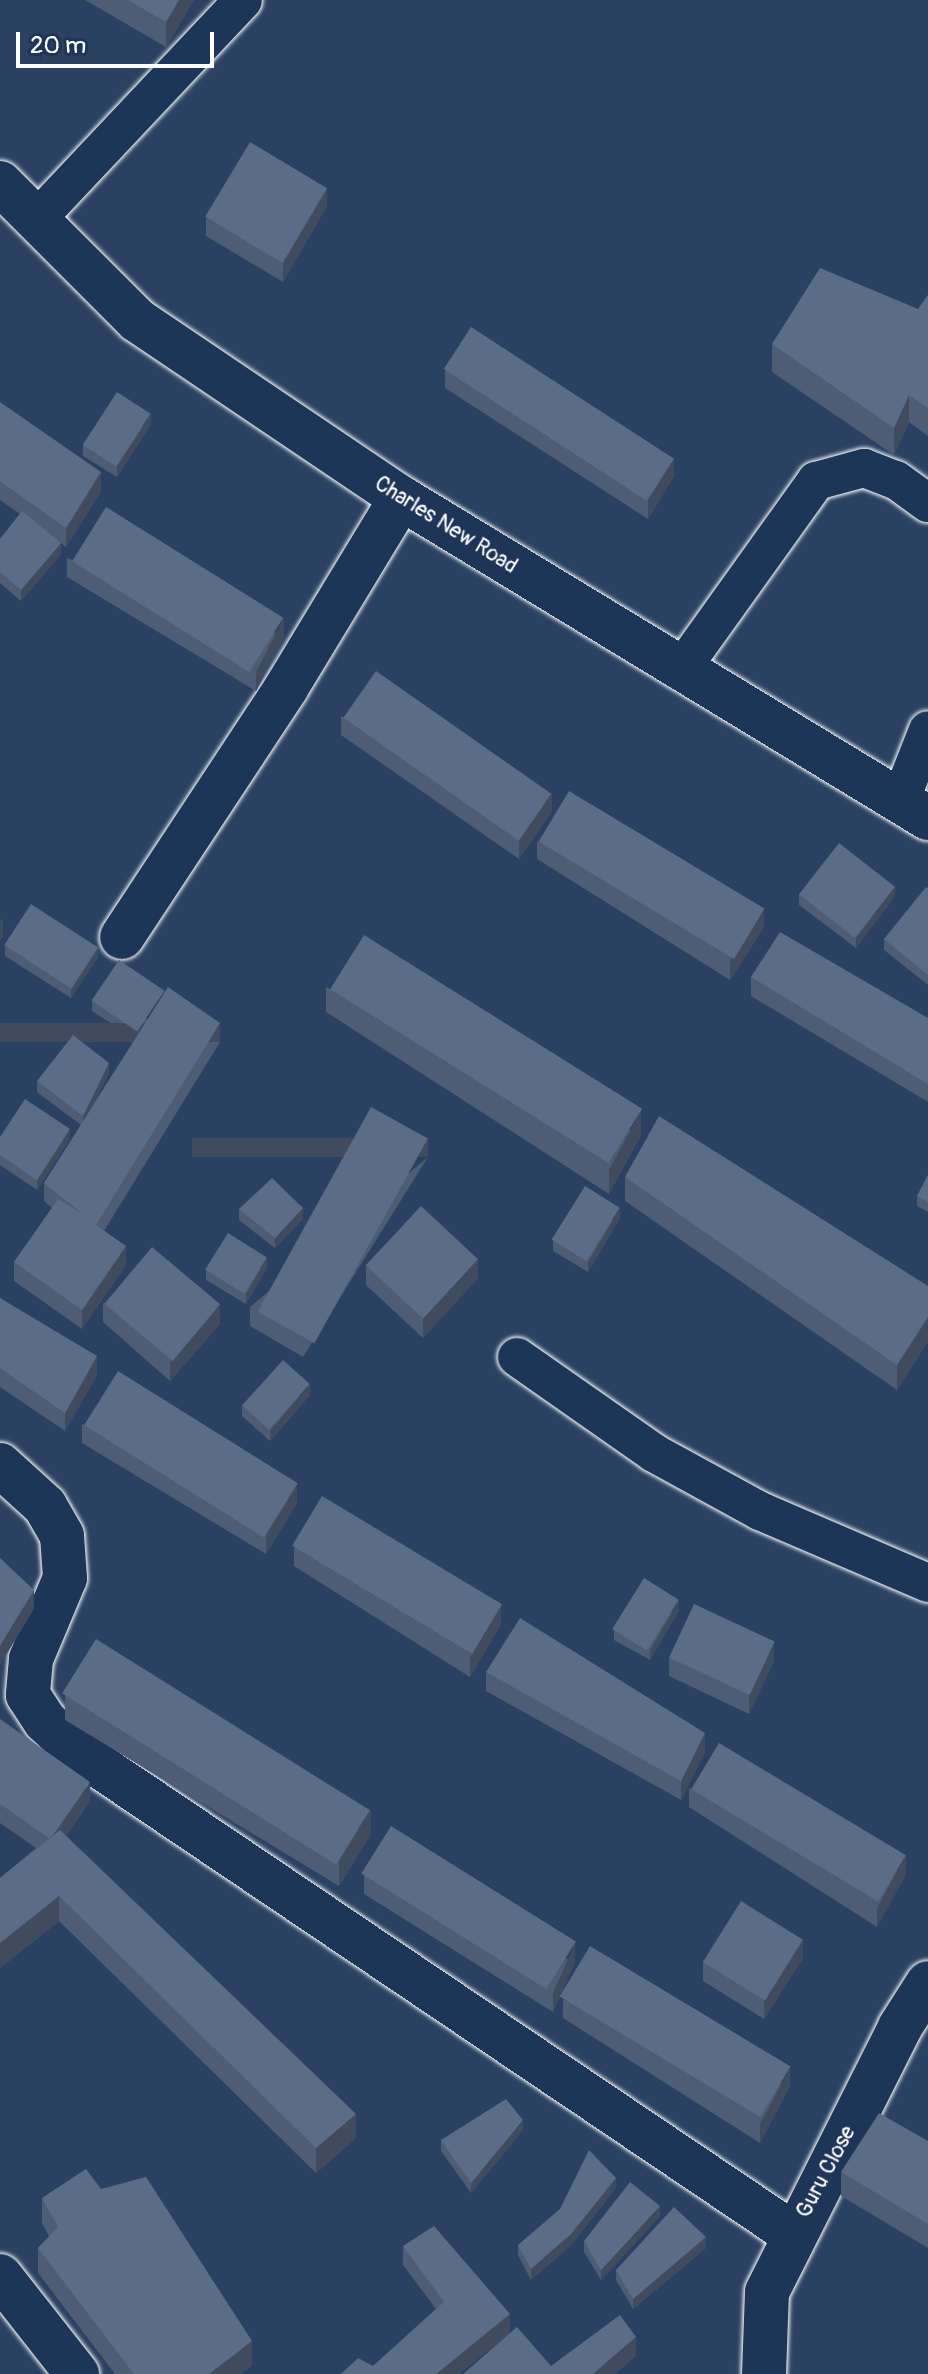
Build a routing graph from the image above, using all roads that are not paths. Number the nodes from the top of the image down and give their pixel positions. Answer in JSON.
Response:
{"nodes":[{"id":1,"x":243,"y":0,"type":"edge"},
{"id":2,"x":0,"y":183,"type":"edge"},
{"id":3,"x":35,"y":221,"type":"junction"},
{"id":4,"x":401,"y":498,"type":"junction"},
{"id":5,"x":928,"y":503,"type":"edge"},
{"id":6,"x":680,"y":671,"type":"junction"},
{"id":7,"x":928,"y":730,"type":"edge"},
{"id":8,"x":914,"y":809,"type":"edge"},
{"id":9,"x":122,"y":937,"type":"dead end"},
{"id":10,"x":517,"y":1357,"type":"dead end"},
{"id":11,"x":0,"y":1465,"type":"edge"},
{"id":12,"x":928,"y":1583,"type":"edge"},
{"id":13,"x":928,"y":1983,"type":"edge"},
{"id":14,"x":793,"y":2234,"type":"junction"},
{"id":15,"x":0,"y":2276,"type":"edge"},
{"id":16,"x":77,"y":2374,"type":"edge"},
{"id":17,"x":764,"y":2374,"type":"edge"}],
"edges":[{"from":1,"to":3,"type":"lane"},
{"from":2,"to":3,"type":"street","name":"Charles New Road"},
{"from":3,"to":4,"type":"street","name":"Charles New Road"},
{"from":4,"to":6,"type":"street","name":"Charles New Road"},
{"from":4,"to":9,"type":"street"},
{"from":5,"to":6,"type":"lane"},
{"from":6,"to":8,"type":"street","name":"Charles New Road"},
{"from":7,"to":8,"type":"lane"},
{"from":10,"to":12,"type":"lane"},
{"from":11,"to":14,"type":"street"},
{"from":13,"to":14,"type":"street","name":"Guru Close"},
{"from":14,"to":17,"type":"street","name":"Guru Close"},
{"from":15,"to":16,"type":"street"}]}
